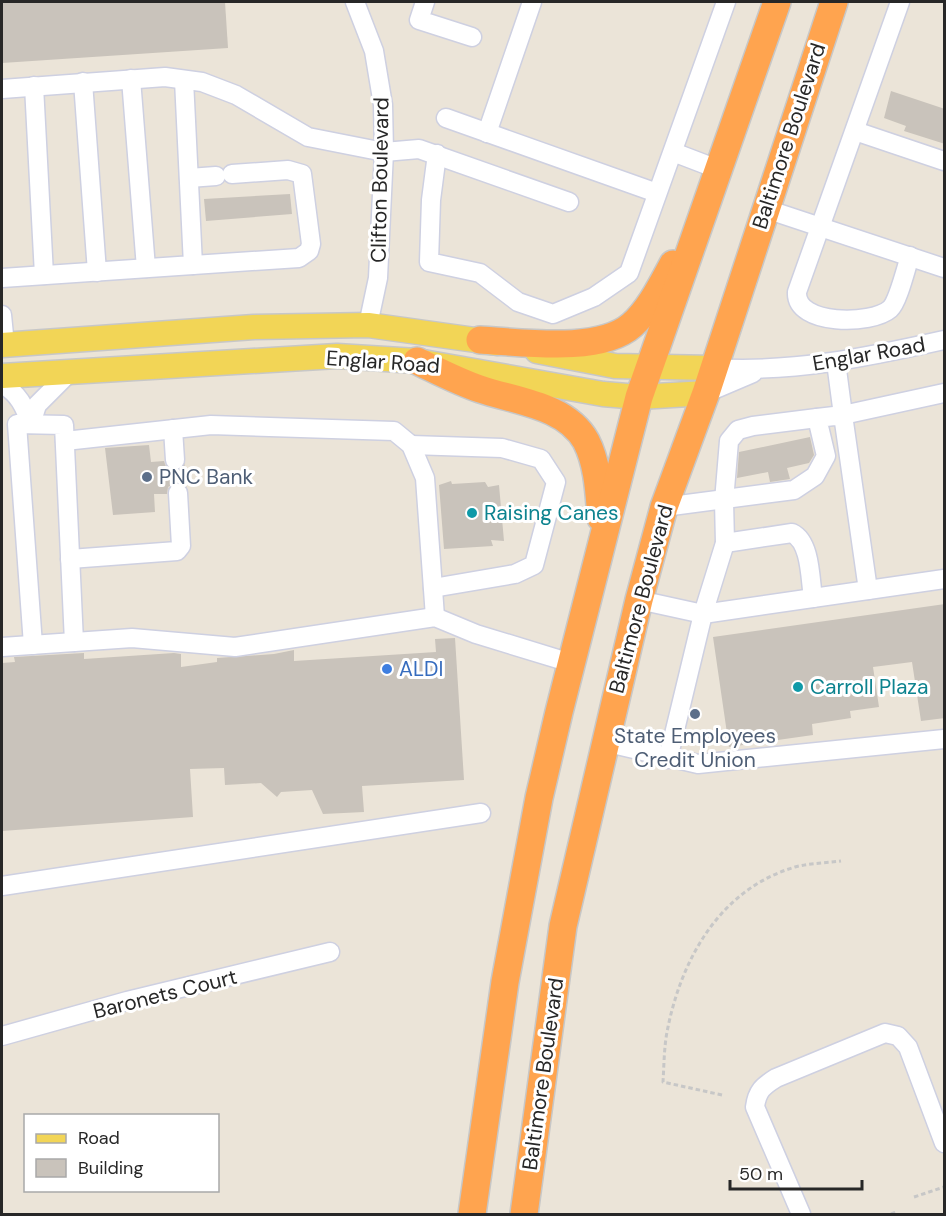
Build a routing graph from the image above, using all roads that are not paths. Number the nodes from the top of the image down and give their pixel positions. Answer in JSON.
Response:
{"nodes":[{"id":1,"x":356,"y":2,"type":"edge"},
{"id":2,"x":425,"y":2,"type":"edge"},
{"id":3,"x":532,"y":2,"type":"edge"},
{"id":4,"x":726,"y":2,"type":"edge"},
{"id":5,"x":777,"y":2,"type":"edge"},
{"id":6,"x":834,"y":2,"type":"edge"},
{"id":7,"x":900,"y":2,"type":"edge"},
{"id":8,"x":472,"y":38,"type":"dead end"},
{"id":9,"x":131,"y":79,"type":"junction"},
{"id":10,"x":184,"y":80,"type":"junction"},
{"id":11,"x":82,"y":82,"type":"junction"},
{"id":12,"x":34,"y":86,"type":"junction"},
{"id":13,"x":2,"y":89,"type":"edge"},
{"id":14,"x":446,"y":118,"type":"dead end"},
{"id":15,"x":855,"y":131,"type":"junction"},
{"id":16,"x":487,"y":133,"type":"junction"},
{"id":17,"x":384,"y":152,"type":"junction"},
{"id":18,"x":673,"y":152,"type":"junction"},
{"id":19,"x":437,"y":154,"type":"junction"},
{"id":20,"x":945,"y":161,"type":"edge"},
{"id":21,"x":189,"y":178,"type":"junction"},
{"id":22,"x":715,"y":182,"type":"junction"},
{"id":23,"x":657,"y":193,"type":"junction"},
{"id":24,"x":569,"y":202,"type":"dead end"},
{"id":25,"x":766,"y":209,"type":"junction"},
{"id":26,"x":822,"y":227,"type":"junction"},
{"id":27,"x":910,"y":256,"type":"junction"},
{"id":28,"x":193,"y":265,"type":"junction"},
{"id":29,"x":146,"y":268,"type":"junction"},
{"id":30,"x":945,"y":268,"type":"edge"},
{"id":31,"x":97,"y":272,"type":"junction"},
{"id":32,"x":44,"y":275,"type":"junction"},
{"id":33,"x":2,"y":278,"type":"edge"},
{"id":34,"x":2,"y":315,"type":"edge"},
{"id":35,"x":368,"y":325,"type":"junction"},
{"id":36,"x":944,"y":338,"type":"edge"},
{"id":37,"x":480,"y":340,"type":"junction"},
{"id":38,"x":3,"y":345,"type":"edge"},
{"id":39,"x":417,"y":361,"type":"junction"},
{"id":40,"x":836,"y":362,"type":"junction"},
{"id":41,"x":649,"y":367,"type":"junction"},
{"id":42,"x":758,"y":371,"type":"junction"},
{"id":43,"x":69,"y":373,"type":"junction"},
{"id":44,"x":2,"y":376,"type":"edge"},
{"id":45,"x":710,"y":381,"type":"junction"},
{"id":46,"x":2,"y":384,"type":"edge"},
{"id":47,"x":945,"y":393,"type":"edge"},
{"id":48,"x":639,"y":397,"type":"junction"},
{"id":49,"x":843,"y":416,"type":"junction"},
{"id":50,"x":817,"y":418,"type":"junction"},
{"id":51,"x":31,"y":424,"type":"junction"},
{"id":52,"x":173,"y":429,"type":"junction"},
{"id":53,"x":65,"y":441,"type":"junction"},
{"id":54,"x":10,"y":444,"type":"edge"},
{"id":55,"x":411,"y":444,"type":"junction"},
{"id":56,"x":175,"y":460,"type":"tunnel mouth"},
{"id":57,"x":178,"y":493,"type":"tunnel mouth"},
{"id":58,"x":724,"y":501,"type":"junction"},
{"id":59,"x":664,"y":507,"type":"junction"},
{"id":60,"x":725,"y":543,"type":"junction"},
{"id":61,"x":70,"y":559,"type":"junction"},
{"id":62,"x":597,"y":561,"type":"junction"},
{"id":63,"x":945,"y":579,"type":"edge"},
{"id":64,"x":433,"y":588,"type":"junction"},
{"id":65,"x":868,"y":590,"type":"junction"},
{"id":66,"x":813,"y":598,"type":"junction"},
{"id":67,"x":639,"y":600,"type":"junction"},
{"id":68,"x":704,"y":614,"type":"junction"},
{"id":69,"x":435,"y":617,"type":"junction"},
{"id":70,"x":74,"y":642,"type":"junction"},
{"id":71,"x":33,"y":645,"type":"junction"},
{"id":72,"x":2,"y":646,"type":"edge"},
{"id":73,"x":571,"y":663,"type":"junction"},
{"id":74,"x":945,"y":739,"type":"edge"},
{"id":75,"x":604,"y":742,"type":"junction"},
{"id":76,"x":668,"y":759,"type":"junction"},
{"id":77,"x":481,"y":813,"type":"dead end"},
{"id":78,"x":2,"y":886,"type":"edge"},
{"id":79,"x":330,"y":952,"type":"dead end"},
{"id":80,"x":2,"y":1036,"type":"edge"},
{"id":81,"x":945,"y":1143,"type":"edge"},
{"id":82,"x":472,"y":1215,"type":"edge"},
{"id":83,"x":524,"y":1215,"type":"edge"},
{"id":84,"x":801,"y":1215,"type":"edge"}],
"edges":[{"from":1,"to":17,"type":"street","name":"Clifton Boulevard"},
{"from":2,"to":8,"type":"street"},
{"from":3,"to":16,"type":"street"},
{"from":4,"to":18,"type":"street"},
{"from":5,"to":22,"type":"highway"},
{"from":6,"to":25,"type":"highway","name":"Baltimore Boulevard"},
{"from":7,"to":15,"type":"street"},
{"from":9,"to":10,"type":"street"},
{"from":9,"to":11,"type":"street"},
{"from":9,"to":29,"type":"street"},
{"from":10,"to":17,"type":"street"},
{"from":10,"to":21,"type":"street"},
{"from":11,"to":12,"type":"street"},
{"from":11,"to":31,"type":"street"},
{"from":12,"to":13,"type":"street"},
{"from":12,"to":32,"type":"street"},
{"from":14,"to":16,"type":"street"},
{"from":15,"to":20,"type":"street"},
{"from":15,"to":26,"type":"street"},
{"from":16,"to":23,"type":"street"},
{"from":17,"to":19,"type":"street"},
{"from":17,"to":35,"type":"street","name":"Clifton Boulevard"},
{"from":18,"to":22,"type":"street"},
{"from":18,"to":23,"type":"street"},
{"from":19,"to":23,"type":"street"},
{"from":19,"to":24,"type":"street"},
{"from":21,"to":28,"type":"street"},
{"from":21,"to":28,"type":"street"},
{"from":22,"to":37,"type":"highway"},
{"from":22,"to":41,"type":"highway"},
{"from":25,"to":26,"type":"street"},
{"from":25,"to":45,"type":"highway","name":"Baltimore Boulevard"},
{"from":26,"to":27,"type":"street"},
{"from":26,"to":27,"type":"street"},
{"from":27,"to":30,"type":"street"},
{"from":28,"to":29,"type":"street"},
{"from":29,"to":31,"type":"street"},
{"from":31,"to":32,"type":"street"},
{"from":32,"to":33,"type":"street"},
{"from":34,"to":38,"type":"street"},
{"from":35,"to":37,"type":"main road","name":"Englar Road"},
{"from":35,"to":38,"type":"main road","name":"Englar Road"},
{"from":36,"to":40,"type":"street","name":"Englar Road"},
{"from":37,"to":41,"type":"main road","name":"Englar Road"},
{"from":39,"to":43,"type":"main road","name":"Englar Road"},
{"from":39,"to":48,"type":"main road","name":"Englar Road"},
{"from":39,"to":62,"type":"highway"},
{"from":40,"to":42,"type":"street","name":"Englar Road"},
{"from":40,"to":49,"type":"street"},
{"from":41,"to":45,"type":"main road","name":"Englar Road"},
{"from":41,"to":48,"type":"highway"},
{"from":42,"to":45,"type":"street","name":"Englar Road"},
{"from":42,"to":45,"type":"street","name":"Englar Road"},
{"from":43,"to":44,"type":"main road","name":"Englar Road"},
{"from":43,"to":51,"type":"street"},
{"from":45,"to":48,"type":"main road","name":"Englar Road"},
{"from":45,"to":59,"type":"highway","name":"Baltimore Boulevard"},
{"from":46,"to":51,"type":"street"},
{"from":47,"to":49,"type":"street"},
{"from":48,"to":62,"type":"highway"},
{"from":49,"to":50,"type":"street"},
{"from":49,"to":65,"type":"street"},
{"from":50,"to":58,"type":"street"},
{"from":50,"to":58,"type":"street"},
{"from":51,"to":53,"type":"street"},
{"from":51,"to":54,"type":"street"},
{"from":52,"to":53,"type":"street"},
{"from":52,"to":55,"type":"street"},
{"from":52,"to":56,"type":"street"},
{"from":53,"to":61,"type":"street"},
{"from":54,"to":71,"type":"street"},
{"from":55,"to":64,"type":"street"},
{"from":55,"to":64,"type":"street"},
{"from":57,"to":61,"type":"street"},
{"from":58,"to":59,"type":"street"},
{"from":58,"to":60,"type":"street"},
{"from":59,"to":67,"type":"highway","name":"Baltimore Boulevard"},
{"from":60,"to":66,"type":"street"},
{"from":60,"to":68,"type":"street"},
{"from":61,"to":70,"type":"street"},
{"from":62,"to":73,"type":"highway"},
{"from":63,"to":65,"type":"street"},
{"from":64,"to":69,"type":"street"},
{"from":65,"to":66,"type":"street"},
{"from":66,"to":68,"type":"street"},
{"from":67,"to":68,"type":"street"},
{"from":67,"to":75,"type":"highway","name":"Baltimore Boulevard"},
{"from":68,"to":76,"type":"street"},
{"from":69,"to":70,"type":"street"},
{"from":69,"to":73,"type":"street"},
{"from":70,"to":71,"type":"street"},
{"from":71,"to":72,"type":"street"},
{"from":73,"to":82,"type":"highway"},
{"from":74,"to":76,"type":"street"},
{"from":75,"to":76,"type":"street"},
{"from":75,"to":83,"type":"highway","name":"Baltimore Boulevard"},
{"from":77,"to":78,"type":"street"},
{"from":79,"to":80,"type":"street","name":"Baronets Court"},
{"from":81,"to":84,"type":"street"}]}
